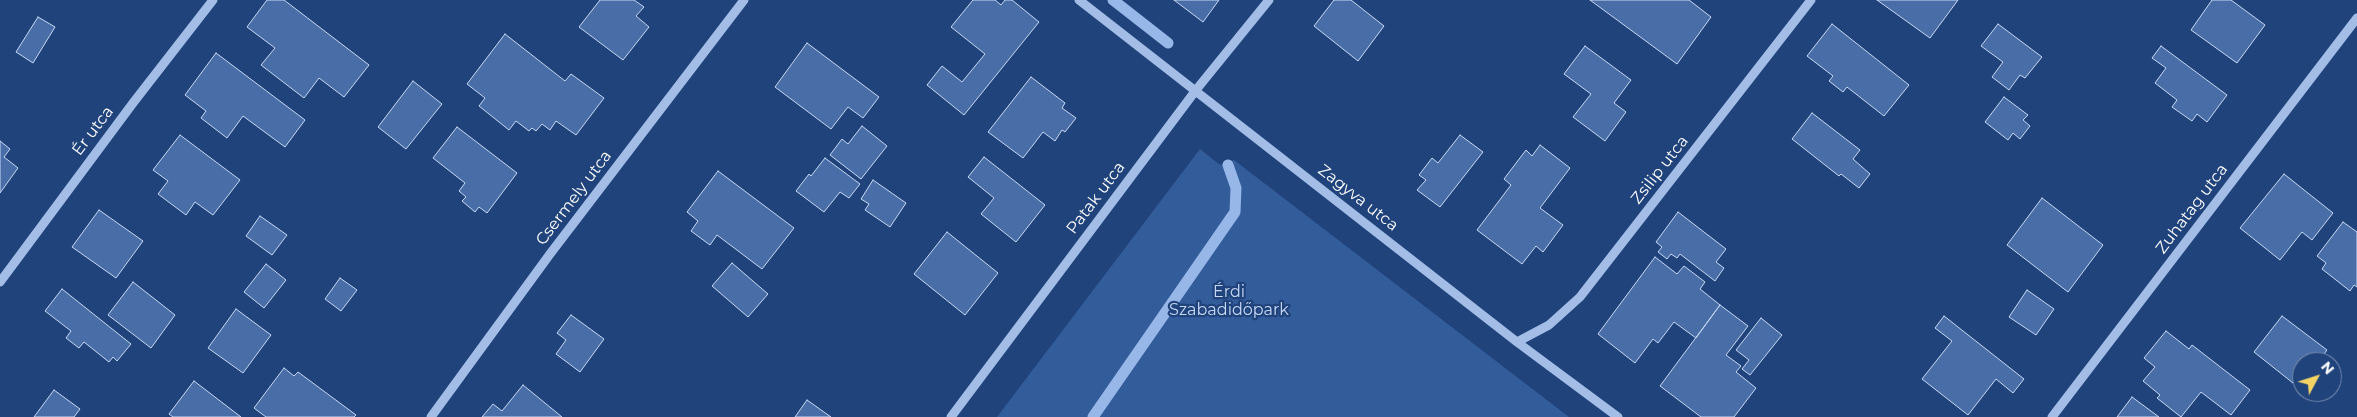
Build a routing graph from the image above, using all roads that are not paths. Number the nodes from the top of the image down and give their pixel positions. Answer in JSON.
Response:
{"nodes":[{"id":1,"x":213,"y":0,"type":"edge"},
{"id":2,"x":744,"y":0,"type":"edge"},
{"id":3,"x":1079,"y":0,"type":"edge"},
{"id":4,"x":1269,"y":0,"type":"edge"},
{"id":5,"x":1811,"y":0,"type":"edge"},
{"id":6,"x":2357,"y":18,"type":"edge"},
{"id":7,"x":1196,"y":90,"type":"junction"},
{"id":8,"x":0,"y":282,"type":"edge"},
{"id":9,"x":1517,"y":342,"type":"junction"},
{"id":10,"x":431,"y":417,"type":"edge"},
{"id":11,"x":951,"y":417,"type":"edge"},
{"id":12,"x":1618,"y":417,"type":"edge"},
{"id":13,"x":2052,"y":417,"type":"edge"}],
"edges":[{"from":1,"to":8,"type":"street","name":"Ér utca"},
{"from":2,"to":10,"type":"street","name":"Csermely utca"},
{"from":3,"to":7,"type":"street","name":"Zagyva utca"},
{"from":4,"to":7,"type":"street","name":"Patak utca"},
{"from":5,"to":9,"type":"street","name":"Zsilip utca"},
{"from":6,"to":13,"type":"street","name":"Zuhatag utca"},
{"from":7,"to":9,"type":"street","name":"Zagyva utca"},
{"from":7,"to":11,"type":"street","name":"Patak utca"},
{"from":9,"to":12,"type":"street","name":"Zagyva utca"}]}
